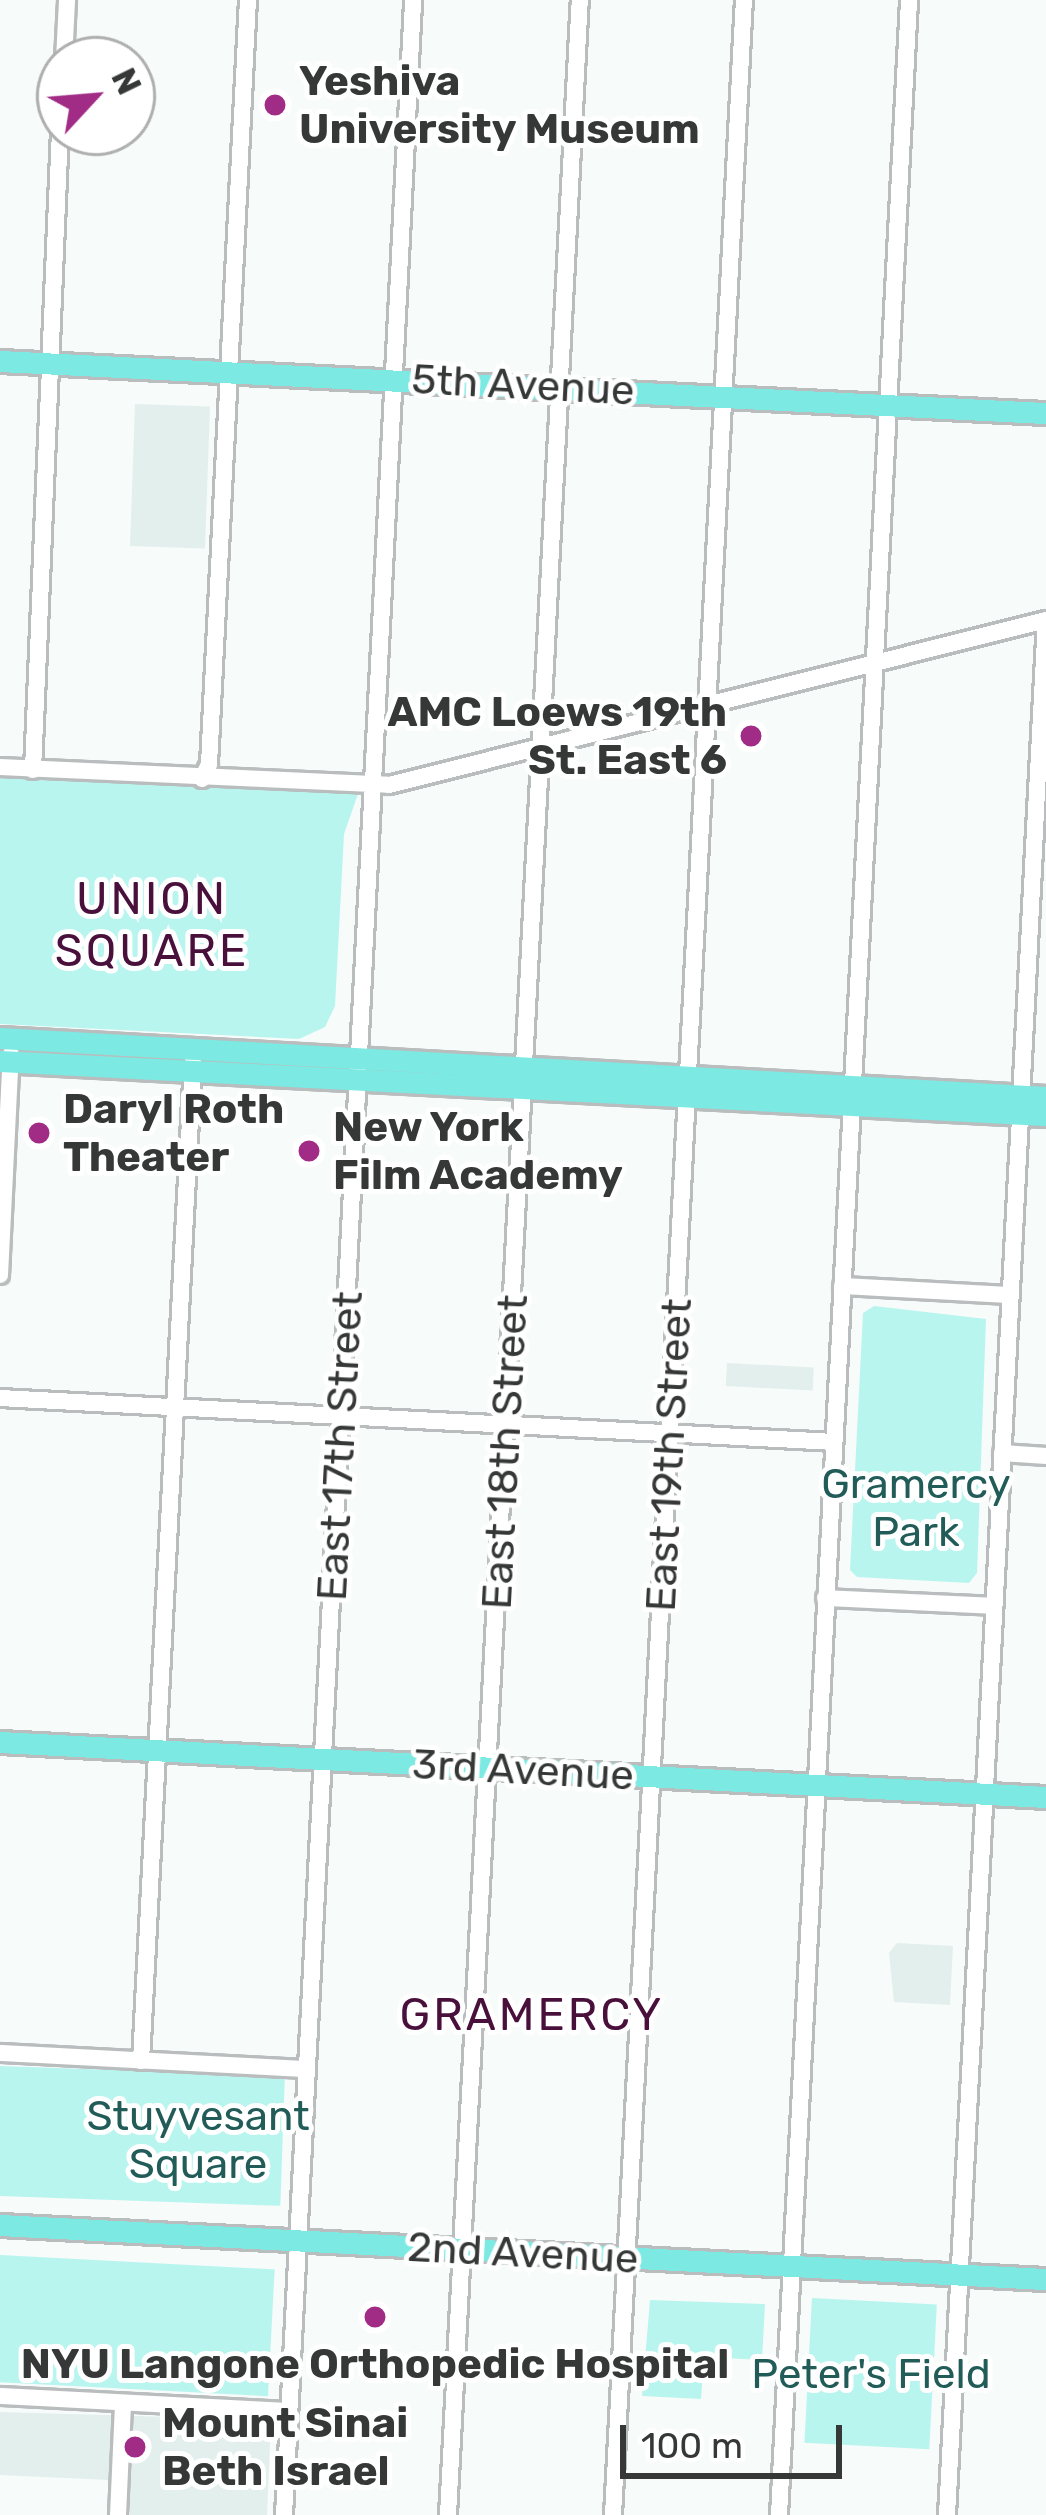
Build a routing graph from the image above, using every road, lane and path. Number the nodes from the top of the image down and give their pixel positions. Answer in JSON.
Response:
{"nodes":[{"id":1,"x":67,"y":0,"type":"edge"},
{"id":2,"x":248,"y":0,"type":"edge"},
{"id":3,"x":413,"y":0,"type":"edge"},
{"id":4,"x":580,"y":0,"type":"edge"},
{"id":5,"x":744,"y":0,"type":"edge"},
{"id":6,"x":909,"y":0,"type":"edge"},
{"id":7,"x":65,"y":36,"type":"edge"},
{"id":8,"x":60,"y":156,"type":"edge"},
{"id":9,"x":0,"y":361,"type":"edge"},
{"id":10,"x":49,"y":364,"type":"junction"},
{"id":11,"x":229,"y":374,"type":"junction"},
{"id":12,"x":394,"y":378,"type":"junction"},
{"id":13,"x":560,"y":389,"type":"junction"},
{"id":14,"x":724,"y":396,"type":"junction"},
{"id":15,"x":888,"y":405,"type":"junction"},
{"id":16,"x":1046,"y":413,"type":"edge"},
{"id":17,"x":1046,"y":620,"type":"edge"},
{"id":18,"x":875,"y":664,"type":"junction"},
{"id":19,"x":708,"y":703,"type":"junction"},
{"id":20,"x":541,"y":746,"type":"junction"},
{"id":21,"x":0,"y":767,"type":"edge"},
{"id":22,"x":33,"y":770,"type":"junction"},
{"id":23,"x":202,"y":779,"type":"junction"},
{"id":24,"x":374,"y":786,"type":"junction"},
{"id":25,"x":6,"y":1050,"type":"edge"},
{"id":26,"x":194,"y":1059,"type":"junction"},
{"id":27,"x":356,"y":1069,"type":"junction"},
{"id":28,"x":524,"y":1078,"type":"junction"},
{"id":29,"x":688,"y":1087,"type":"junction"},
{"id":30,"x":852,"y":1096,"type":"junction"},
{"id":31,"x":1046,"y":1097,"type":"edge"},
{"id":32,"x":1020,"y":1104,"type":"junction"},
{"id":33,"x":1046,"y":1115,"type":"edge"},
{"id":34,"x":0,"y":1275,"type":"edge"},
{"id":35,"x":842,"y":1286,"type":"junction"},
{"id":36,"x":1010,"y":1294,"type":"junction"},
{"id":37,"x":0,"y":1398,"type":"edge"},
{"id":38,"x":175,"y":1408,"type":"junction"},
{"id":39,"x":342,"y":1416,"type":"junction"},
{"id":40,"x":506,"y":1425,"type":"junction"},
{"id":41,"x":670,"y":1434,"type":"junction"},
{"id":42,"x":834,"y":1442,"type":"junction"},
{"id":43,"x":1001,"y":1453,"type":"junction"},
{"id":44,"x":1046,"y":1456,"type":"edge"},
{"id":45,"x":825,"y":1598,"type":"junction"},
{"id":46,"x":994,"y":1606,"type":"junction"},
{"id":47,"x":0,"y":1742,"type":"edge"},
{"id":48,"x":158,"y":1750,"type":"junction"},
{"id":49,"x":323,"y":1759,"type":"junction"},
{"id":50,"x":488,"y":1768,"type":"junction"},
{"id":51,"x":652,"y":1776,"type":"junction"},
{"id":52,"x":818,"y":1785,"type":"junction"},
{"id":53,"x":984,"y":1794,"type":"junction"},
{"id":54,"x":1046,"y":1797,"type":"edge"},
{"id":55,"x":0,"y":2054,"type":"edge"},
{"id":56,"x":141,"y":2061,"type":"junction"},
{"id":57,"x":306,"y":2069,"type":"junction"},
{"id":58,"x":0,"y":2225,"type":"edge"},
{"id":59,"x":298,"y":2240,"type":"junction"},
{"id":60,"x":462,"y":2249,"type":"junction"},
{"id":61,"x":626,"y":2258,"type":"junction"},
{"id":62,"x":793,"y":2266,"type":"junction"},
{"id":63,"x":959,"y":2275,"type":"junction"},
{"id":64,"x":1046,"y":2279,"type":"edge"},
{"id":65,"x":0,"y":2396,"type":"edge"},
{"id":66,"x":124,"y":2403,"type":"junction"},
{"id":67,"x":289,"y":2411,"type":"junction"},
{"id":68,"x":118,"y":2515,"type":"edge"},
{"id":69,"x":284,"y":2515,"type":"edge"},
{"id":70,"x":448,"y":2515,"type":"edge"},
{"id":71,"x":613,"y":2515,"type":"edge"},
{"id":72,"x":779,"y":2515,"type":"edge"},
{"id":73,"x":947,"y":2515,"type":"edge"}],
"edges":[{"from":1,"to":7,"type":"street"},
{"from":2,"to":11,"type":"street"},
{"from":3,"to":12,"type":"street","name":"East 17th Street"},
{"from":4,"to":13,"type":"street","name":"East 18th Street"},
{"from":5,"to":14,"type":"street","name":"East 19th Street"},
{"from":6,"to":15,"type":"street"},
{"from":8,"to":10,"type":"street"},
{"from":9,"to":10,"type":"main road","name":"5th Avenue"},
{"from":10,"to":11,"type":"main road","name":"5th Avenue"},
{"from":10,"to":22,"type":"street"},
{"from":11,"to":12,"type":"main road","name":"5th Avenue"},
{"from":11,"to":23,"type":"street"},
{"from":12,"to":13,"type":"main road","name":"5th Avenue"},
{"from":12,"to":24,"type":"street","name":"East 17th Street"},
{"from":13,"to":14,"type":"main road","name":"5th Avenue"},
{"from":13,"to":20,"type":"street","name":"East 18th Street"},
{"from":14,"to":15,"type":"main road","name":"5th Avenue"},
{"from":14,"to":19,"type":"street","name":"East 19th Street"},
{"from":15,"to":16,"type":"main road","name":"5th Avenue"},
{"from":15,"to":18,"type":"street"},
{"from":17,"to":18,"type":"street"},
{"from":17,"to":32,"type":"street"},
{"from":18,"to":19,"type":"street"},
{"from":18,"to":30,"type":"street"},
{"from":19,"to":20,"type":"street"},
{"from":19,"to":29,"type":"street","name":"East 19th Street"},
{"from":20,"to":24,"type":"street"},
{"from":20,"to":28,"type":"street","name":"East 18th Street"},
{"from":21,"to":22,"type":"street"},
{"from":22,"to":23,"type":"street"},
{"from":23,"to":24,"type":"street"},
{"from":24,"to":27,"type":"street","name":"East 17th Street"},
{"from":25,"to":26,"type":"main road"},
{"from":25,"to":34,"type":"street"},
{"from":26,"to":27,"type":"main road"},
{"from":26,"to":38,"type":"street"},
{"from":27,"to":28,"type":"main road"},
{"from":27,"to":39,"type":"street","name":"East 17th Street"},
{"from":28,"to":29,"type":"main road"},
{"from":28,"to":40,"type":"street","name":"East 18th Street"},
{"from":29,"to":30,"type":"main road"},
{"from":29,"to":41,"type":"street","name":"East 19th Street"},
{"from":30,"to":32,"type":"main road"},
{"from":30,"to":35,"type":"street"},
{"from":31,"to":32,"type":"main road"},
{"from":32,"to":33,"type":"main road"},
{"from":32,"to":36,"type":"street"},
{"from":35,"to":36,"type":"street"},
{"from":35,"to":42,"type":"street"},
{"from":36,"to":43,"type":"street"},
{"from":37,"to":38,"type":"street"},
{"from":38,"to":39,"type":"street"},
{"from":38,"to":48,"type":"street"},
{"from":39,"to":40,"type":"street"},
{"from":39,"to":49,"type":"street","name":"East 17th Street"},
{"from":40,"to":41,"type":"street"},
{"from":40,"to":50,"type":"street","name":"East 18th Street"},
{"from":41,"to":42,"type":"street"},
{"from":41,"to":51,"type":"street","name":"East 19th Street"},
{"from":42,"to":45,"type":"street"},
{"from":43,"to":44,"type":"street"},
{"from":43,"to":46,"type":"street"},
{"from":45,"to":46,"type":"street"},
{"from":45,"to":52,"type":"street"},
{"from":46,"to":53,"type":"street"},
{"from":47,"to":48,"type":"main road","name":"3rd Avenue"},
{"from":48,"to":49,"type":"main road","name":"3rd Avenue"},
{"from":48,"to":56,"type":"street"},
{"from":49,"to":50,"type":"main road","name":"3rd Avenue"},
{"from":49,"to":57,"type":"street","name":"East 17th Street"},
{"from":50,"to":51,"type":"main road","name":"3rd Avenue"},
{"from":50,"to":60,"type":"street","name":"East 18th Street"},
{"from":51,"to":52,"type":"main road","name":"3rd Avenue"},
{"from":51,"to":61,"type":"street","name":"East 19th Street"},
{"from":52,"to":53,"type":"main road","name":"3rd Avenue"},
{"from":52,"to":62,"type":"street"},
{"from":53,"to":54,"type":"main road","name":"3rd Avenue"},
{"from":53,"to":63,"type":"street"},
{"from":55,"to":56,"type":"street"},
{"from":56,"to":57,"type":"street"},
{"from":57,"to":59,"type":"street","name":"East 17th Street"},
{"from":58,"to":59,"type":"main road","name":"2nd Avenue"},
{"from":59,"to":60,"type":"main road","name":"2nd Avenue"},
{"from":59,"to":67,"type":"street","name":"East 17th Street"},
{"from":60,"to":61,"type":"main road","name":"2nd Avenue"},
{"from":60,"to":70,"type":"street","name":"East 18th Street"},
{"from":61,"to":62,"type":"main road","name":"2nd Avenue"},
{"from":61,"to":71,"type":"street","name":"East 19th Street"},
{"from":62,"to":63,"type":"main road","name":"2nd Avenue"},
{"from":62,"to":72,"type":"street"},
{"from":63,"to":64,"type":"main road","name":"2nd Avenue"},
{"from":63,"to":73,"type":"street"},
{"from":65,"to":66,"type":"street"},
{"from":66,"to":67,"type":"street"},
{"from":66,"to":68,"type":"street"},
{"from":67,"to":69,"type":"street","name":"East 17th Street"}]}
